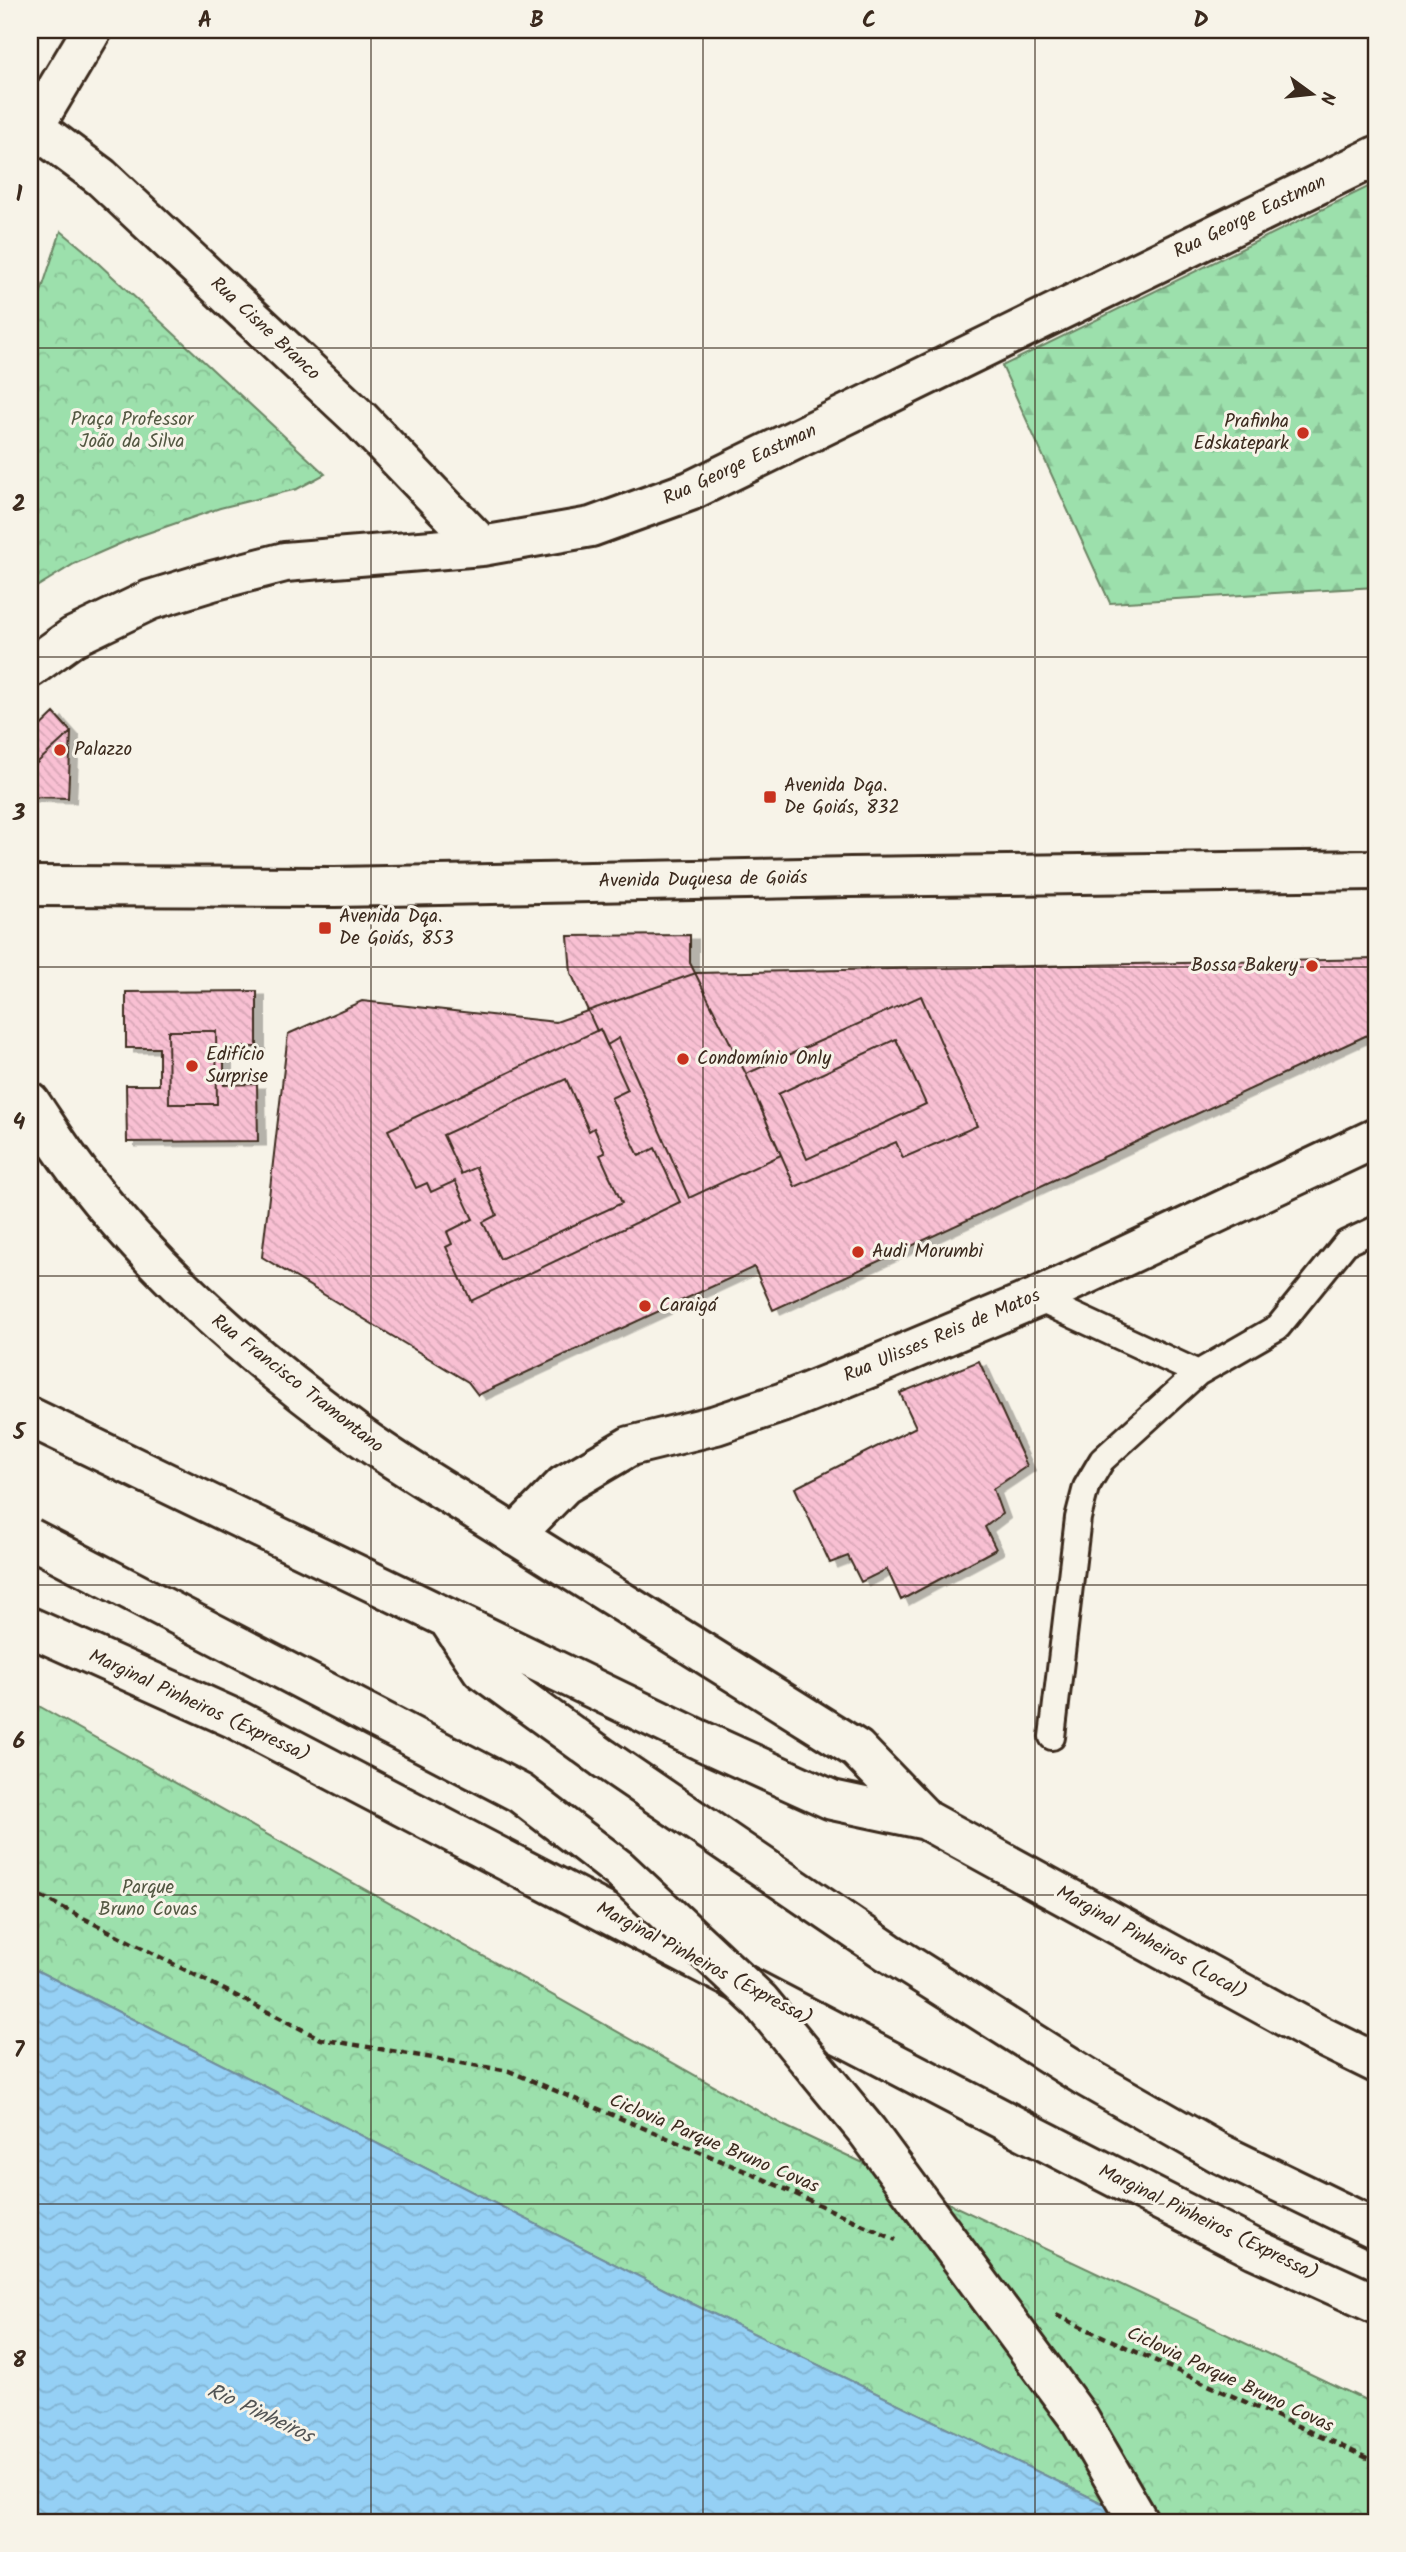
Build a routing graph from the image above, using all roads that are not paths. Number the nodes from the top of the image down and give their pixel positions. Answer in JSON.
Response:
{"nodes":[{"id":1,"x":92,"y":30,"type":"edge"},
{"id":2,"x":32,"y":134,"type":"edge"},
{"id":3,"x":1376,"y":156,"type":"edge"},
{"id":4,"x":482,"y":546,"type":"junction"},
{"id":5,"x":30,"y":668,"type":"edge"},
{"id":6,"x":1376,"y":870,"type":"edge"},
{"id":7,"x":30,"y":886,"type":"edge"},
{"id":8,"x":30,"y":1102,"type":"edge"},
{"id":9,"x":1376,"y":1138,"type":"edge"},
{"id":10,"x":1376,"y":1229,"type":"edge"},
{"id":11,"x":1035,"y":1298,"type":"junction"},
{"id":12,"x":1198,"y":1373,"type":"junction"},
{"id":13,"x":30,"y":1417,"type":"edge"},
{"id":14,"x":515,"y":1535,"type":"junction"},
{"id":15,"x":30,"y":1538,"type":"edge"},
{"id":16,"x":447,"y":1618,"type":"junction"},
{"id":17,"x":30,"y":1627,"type":"edge"},
{"id":18,"x":1052,"y":1737,"type":"dead end"},
{"id":19,"x":926,"y":1820,"type":"junction"},
{"id":20,"x":1376,"y":2063,"type":"edge"},
{"id":21,"x":1376,"y":2229,"type":"edge"},
{"id":22,"x":1376,"y":2304,"type":"edge"},
{"id":23,"x":1139,"y":2522,"type":"edge"}],
"edges":[{"from":1,"to":2,"type":"main road"},
{"from":2,"to":4,"type":"main road","name":"Rua Cisne Branco"},
{"from":3,"to":4,"type":"main road","name":"Rua George Eastman"},
{"from":4,"to":5,"type":"main road","name":"Rua George Eastman"},
{"from":6,"to":7,"type":"main road","name":"Avenida Duquesa de Goiás"},
{"from":8,"to":14,"type":"main road","name":"Rua Francisco Tramontano"},
{"from":9,"to":11,"type":"main road","name":"Rua Ulisses Reis de Matos"},
{"from":10,"to":12,"type":"lane"},
{"from":11,"to":12,"type":"lane"},
{"from":11,"to":14,"type":"main road","name":"Rua Ulisses Reis de Matos"},
{"from":12,"to":18,"type":"lane"},
{"from":13,"to":16,"type":"main road"},
{"from":14,"to":19,"type":"main road","name":"Rua Francisco Tramontano"},
{"from":15,"to":23,"type":"main road","bridge":true},
{"from":16,"to":19,"type":"main road"},
{"from":16,"to":21,"type":"main road"},
{"from":17,"to":22,"type":"main road","name":"Marginal Pinheiros (Expressa)"},
{"from":19,"to":20,"type":"main road","name":"Marginal Pinheiros (Local)"}]}
